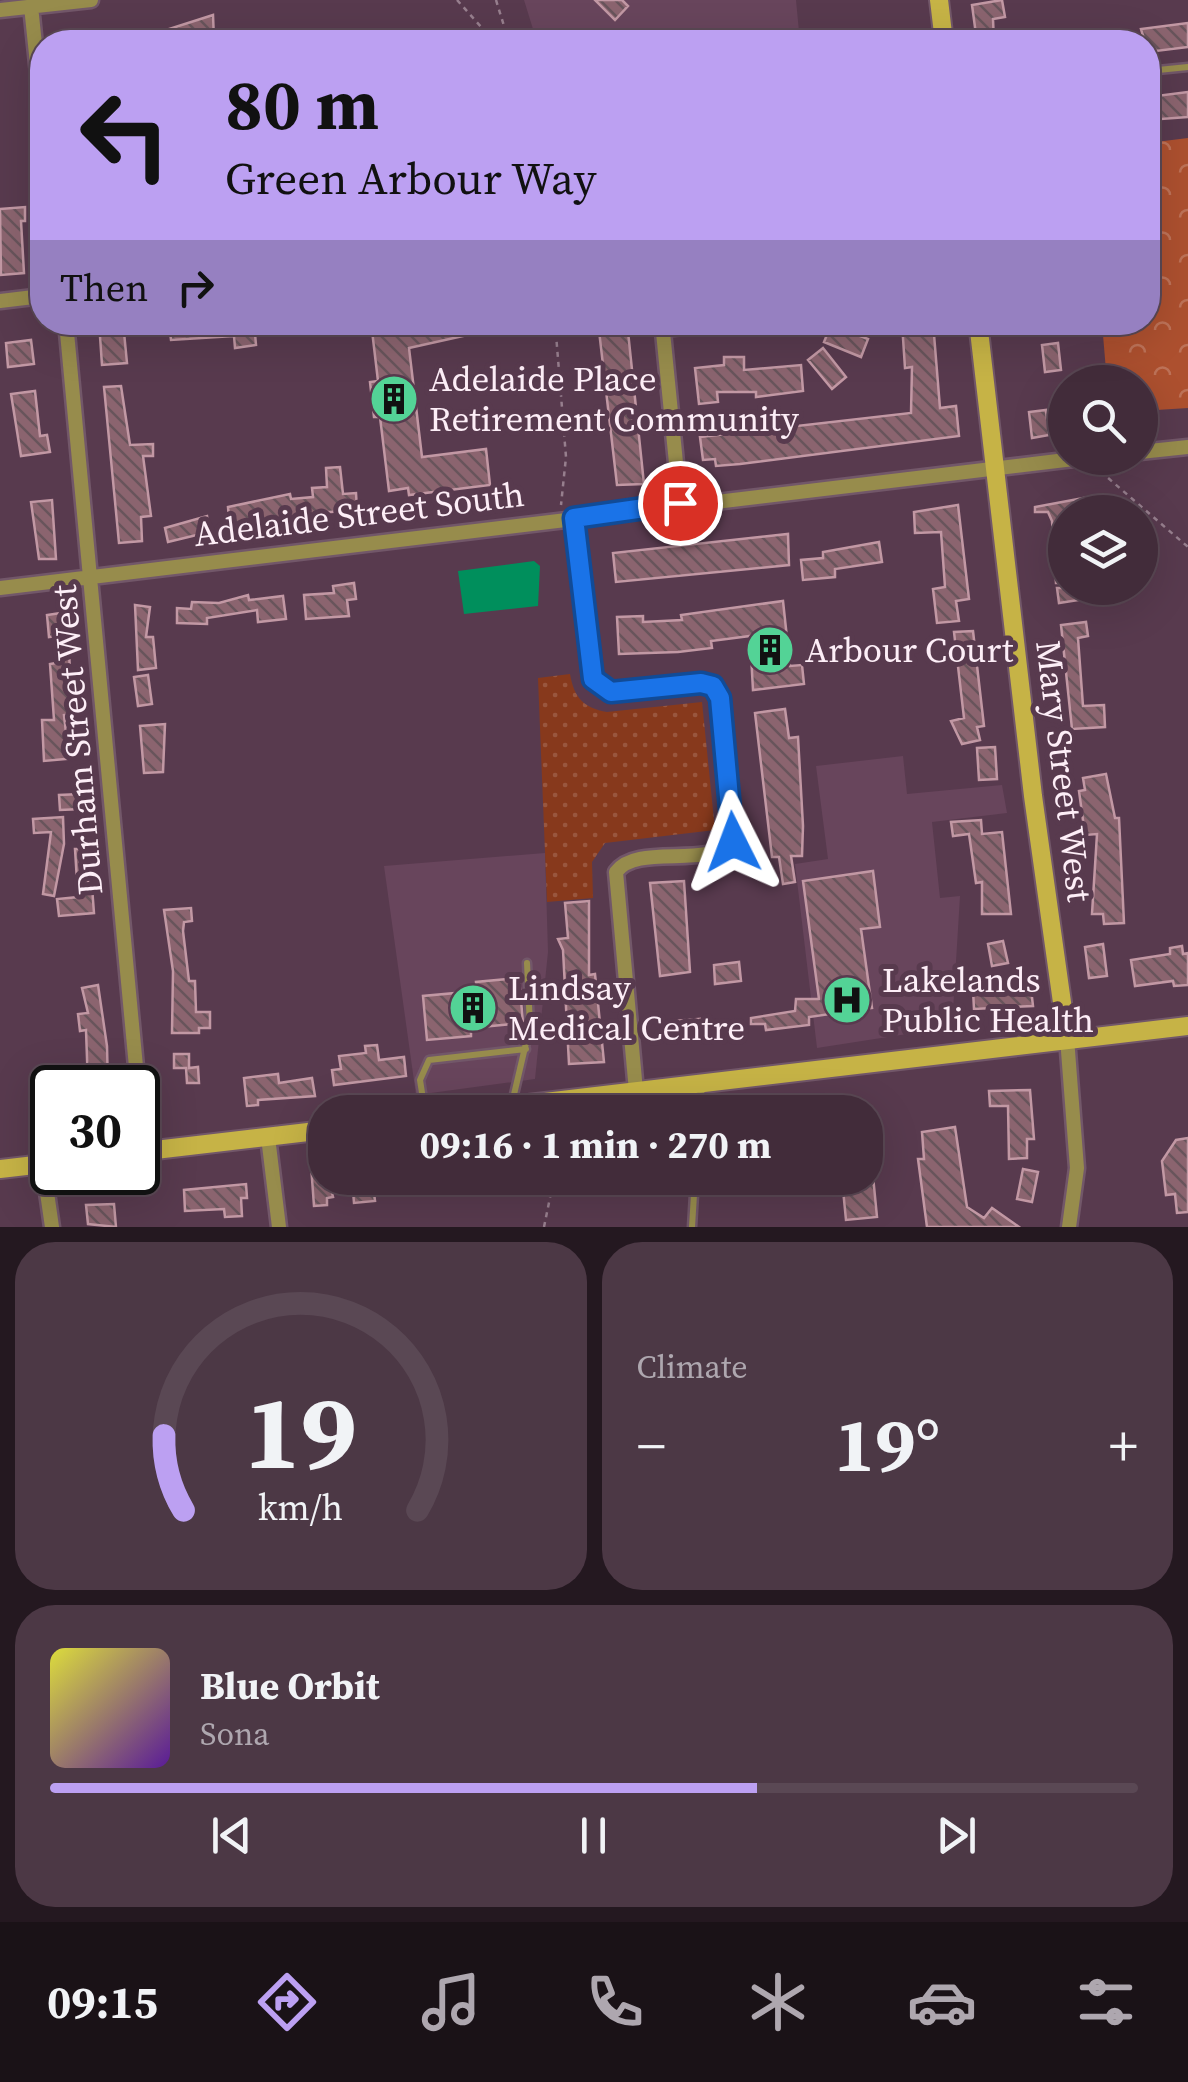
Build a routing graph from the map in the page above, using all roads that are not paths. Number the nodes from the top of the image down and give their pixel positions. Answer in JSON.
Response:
{"nodes":[{"id":1,"x":91,"y":0,"type":"edge"},
{"id":2,"x":939,"y":0,"type":"edge"},
{"id":3,"x":31,"y":6,"type":"junction"},
{"id":4,"x":0,"y":10,"type":"edge"},
{"id":5,"x":33,"y":30,"type":"edge"},
{"id":6,"x":943,"y":30,"type":"edge"},
{"id":7,"x":1188,"y":66,"type":"edge"},
{"id":8,"x":1160,"y":70,"type":"edge"},
{"id":9,"x":30,"y":297,"type":"edge"},
{"id":10,"x":0,"y":301,"type":"edge"},
{"id":11,"x":67,"y":335,"type":"edge"},
{"id":12,"x":664,"y":335,"type":"edge"},
{"id":13,"x":980,"y":335,"type":"edge"},
{"id":14,"x":1188,"y":447,"type":"edge"},
{"id":15,"x":1158,"y":450,"type":"edge"},
{"id":16,"x":1048,"y":461,"type":"edge"},
{"id":17,"x":996,"y":466,"type":"junction"},
{"id":18,"x":680,"y":503,"type":"junction"},
{"id":19,"x":567,"y":518,"type":"junction"},
{"id":20,"x":92,"y":577,"type":"junction"},
{"id":21,"x":0,"y":588,"type":"edge"},
{"id":22,"x":527,"y":962,"type":"dead end"},
{"id":23,"x":1188,"y":1026,"type":"edge"},
{"id":24,"x":1068,"y":1038,"type":"junction"},
{"id":25,"x":526,"y":1049,"type":"junction"},
{"id":26,"x":134,"y":1065,"type":"edge"},
{"id":27,"x":702,"y":1083,"type":"junction"},
{"id":28,"x":636,"y":1091,"type":"junction"},
{"id":29,"x":422,"y":1095,"type":"edge"},
{"id":30,"x":512,"y":1095,"type":"edge"},
{"id":31,"x":603,"y":1095,"type":"edge"},
{"id":32,"x":701,"y":1095,"type":"edge"},
{"id":33,"x":308,"y":1132,"type":"edge"},
{"id":34,"x":268,"y":1137,"type":"junction"},
{"id":35,"x":160,"y":1150,"type":"edge"},
{"id":36,"x":30,"y":1166,"type":"edge"},
{"id":37,"x":0,"y":1169,"type":"edge"},
{"id":38,"x":50,"y":1195,"type":"edge"},
{"id":39,"x":695,"y":1195,"type":"edge"},
{"id":40,"x":52,"y":1227,"type":"edge"},
{"id":41,"x":279,"y":1227,"type":"edge"},
{"id":42,"x":692,"y":1227,"type":"edge"},
{"id":43,"x":1069,"y":1227,"type":"edge"}],
"edges":[{"from":1,"to":3,"type":"street"},
{"from":2,"to":6,"type":"main road"},
{"from":3,"to":4,"type":"street"},
{"from":3,"to":5,"type":"street"},
{"from":7,"to":8,"type":"lane"},
{"from":9,"to":10,"type":"street"},
{"from":11,"to":20,"type":"street","name":"Durham Street West"},
{"from":12,"to":18,"type":"street"},
{"from":13,"to":17,"type":"main road","name":"Mary Street West"},
{"from":14,"to":15,"type":"street"},
{"from":16,"to":17,"type":"street","name":"Adelaide Street South"},
{"from":17,"to":18,"type":"street","name":"Adelaide Street South"},
{"from":17,"to":24,"type":"main road","name":"Mary Street West"},
{"from":18,"to":19,"type":"street","name":"Adelaide Street South"},
{"from":19,"to":20,"type":"street","name":"Adelaide Street South"},
{"from":19,"to":28,"type":"street"},
{"from":20,"to":21,"type":"street","name":"Adelaide Street South"},
{"from":20,"to":26,"type":"street","name":"Durham Street West"},
{"from":22,"to":25,"type":"lane"},
{"from":23,"to":24,"type":"main road"},
{"from":24,"to":27,"type":"main road"},
{"from":24,"to":43,"type":"street","name":"Mary Street West"},
{"from":25,"to":29,"type":"lane"},
{"from":25,"to":30,"type":"lane"},
{"from":27,"to":28,"type":"main road"},
{"from":27,"to":32,"type":"lane"},
{"from":28,"to":31,"type":"main road"},
{"from":33,"to":34,"type":"main road"},
{"from":34,"to":35,"type":"main road"},
{"from":34,"to":41,"type":"street"},
{"from":36,"to":37,"type":"main road"},
{"from":38,"to":40,"type":"street"},
{"from":39,"to":42,"type":"lane"}]}
